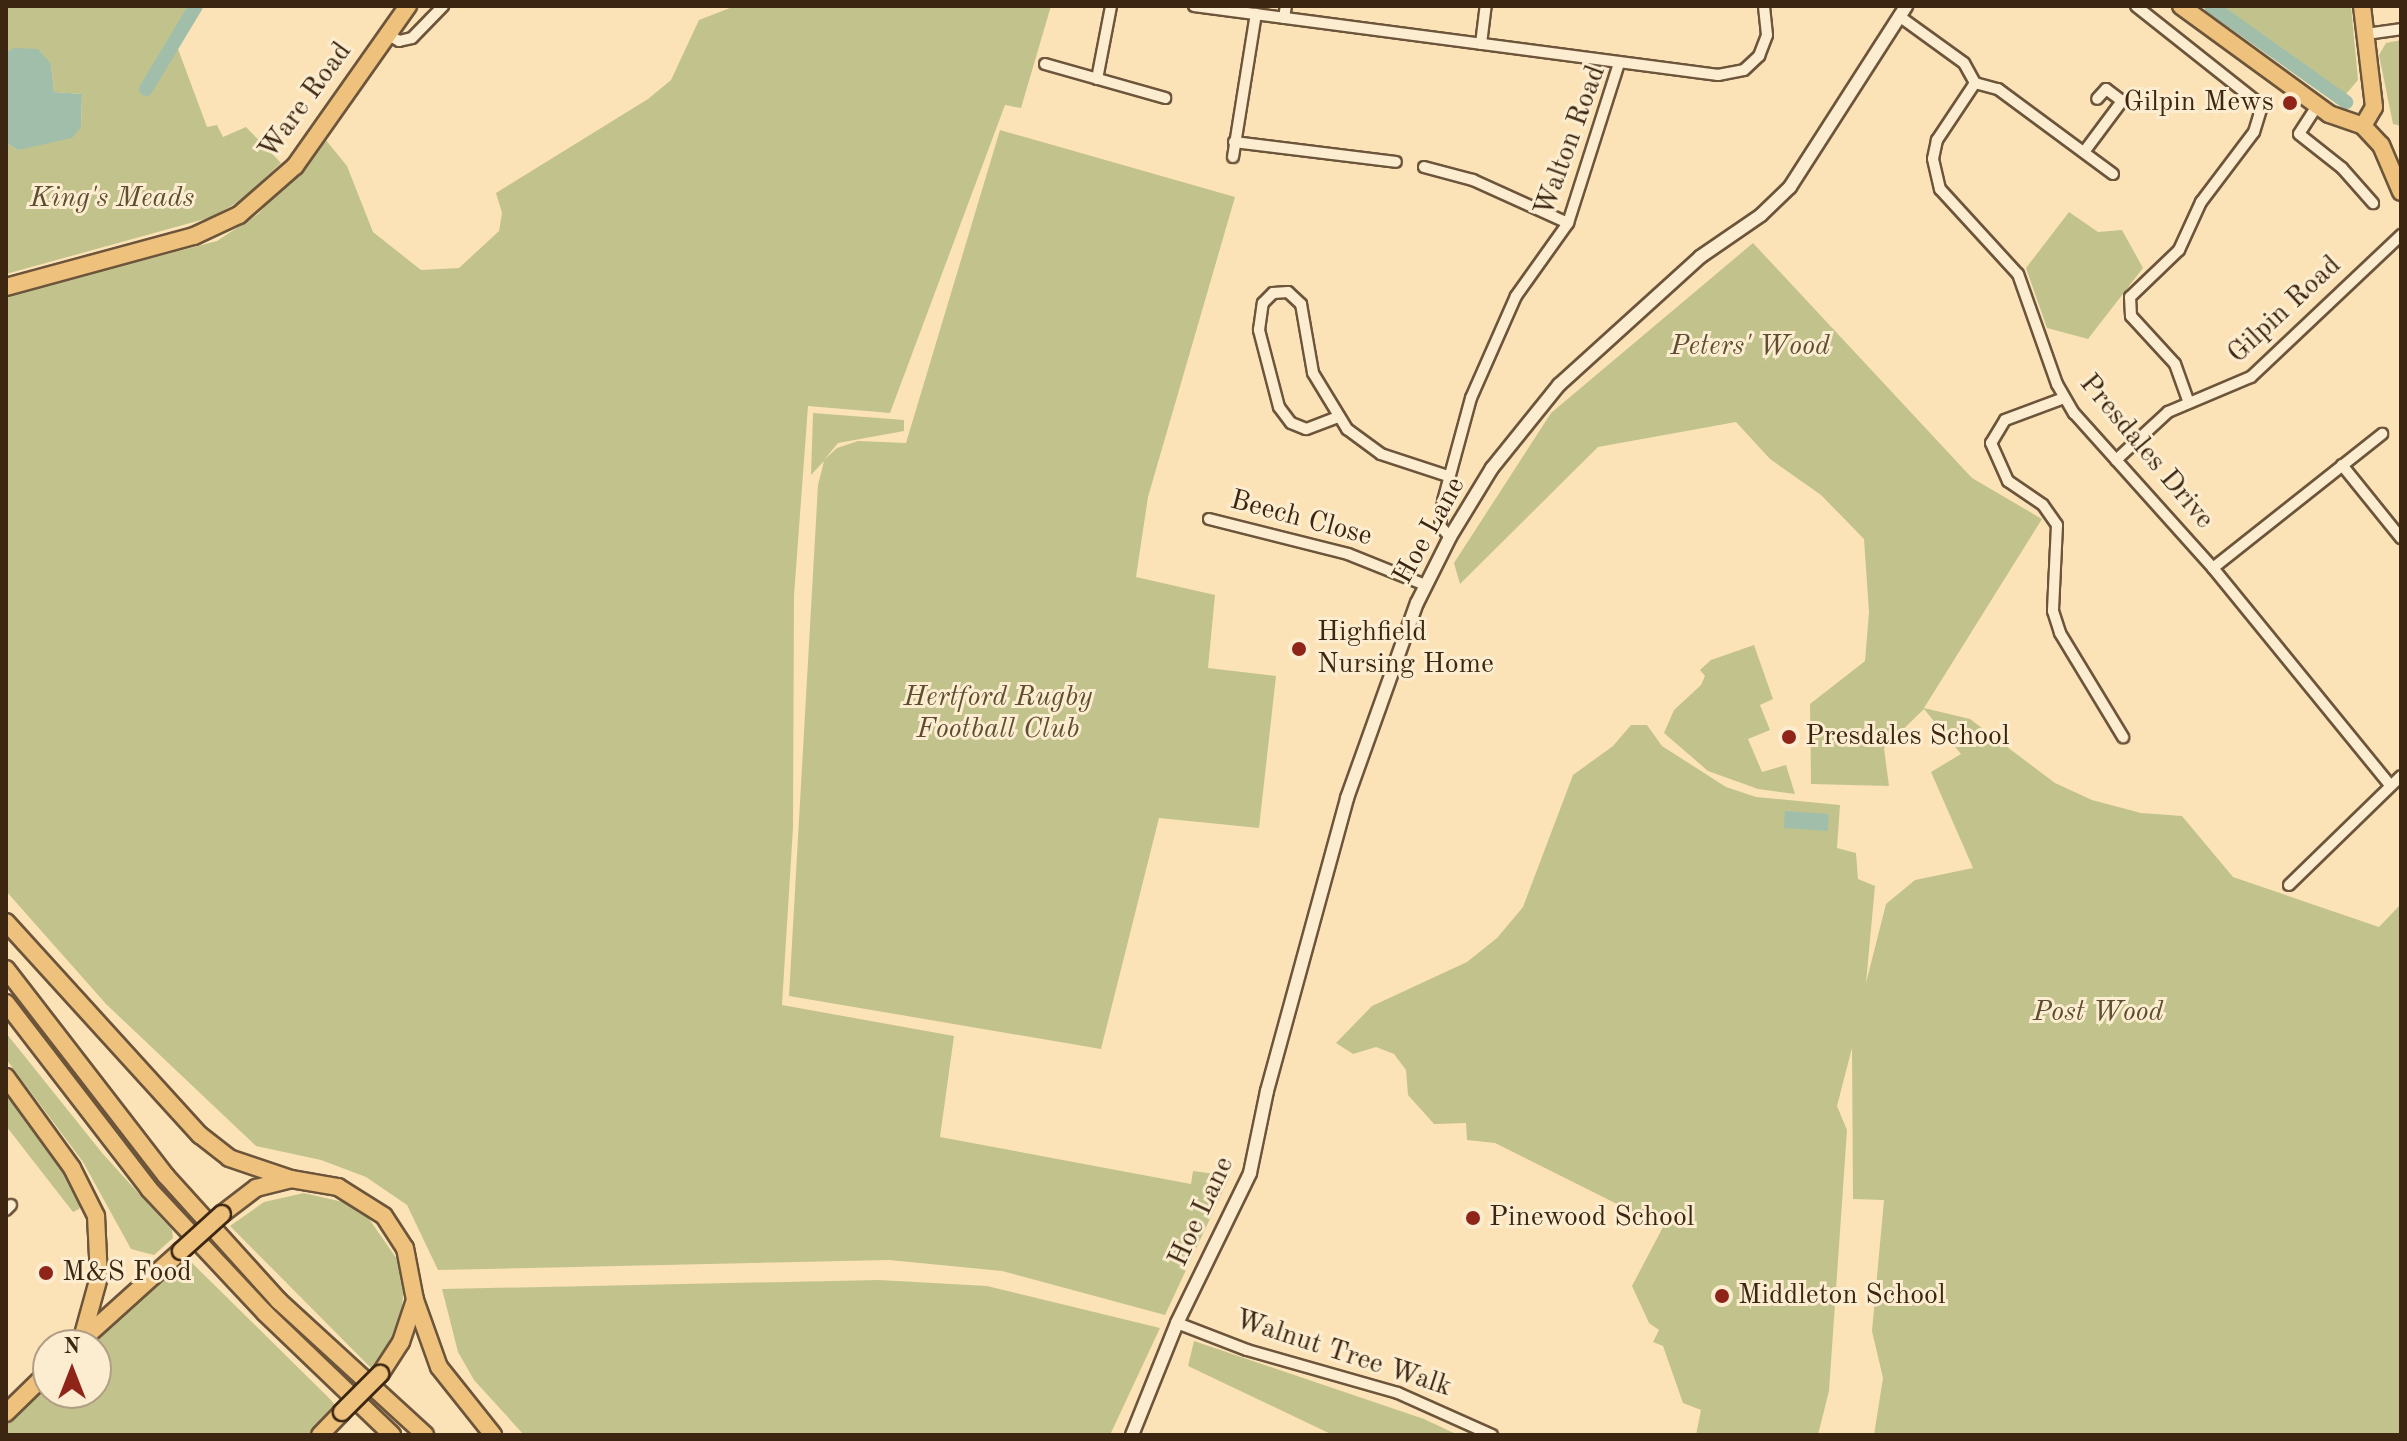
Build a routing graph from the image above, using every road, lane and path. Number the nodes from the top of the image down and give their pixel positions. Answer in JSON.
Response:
{"nodes":[{"id":1,"x":408,"y":6,"type":"edge"},
{"id":2,"x":443,"y":6,"type":"edge"},
{"id":3,"x":1111,"y":6,"type":"edge"},
{"id":4,"x":1194,"y":6,"type":"edge"},
{"id":5,"x":1286,"y":6,"type":"edge"},
{"id":6,"x":1486,"y":6,"type":"edge"},
{"id":7,"x":1764,"y":6,"type":"edge"},
{"id":8,"x":2136,"y":6,"type":"edge"},
{"id":9,"x":2181,"y":6,"type":"edge"},
{"id":10,"x":2362,"y":6,"type":"edge"},
{"id":11,"x":1903,"y":11,"type":"edge"},
{"id":12,"x":1256,"y":14,"type":"junction"},
{"id":13,"x":1284,"y":18,"type":"junction"},
{"id":14,"x":2401,"y":29,"type":"edge"},
{"id":15,"x":387,"y":34,"type":"junction"},
{"id":16,"x":2366,"y":34,"type":"junction"},
{"id":17,"x":1481,"y":44,"type":"junction"},
{"id":18,"x":1619,"y":63,"type":"junction"},
{"id":19,"x":1045,"y":64,"type":"dead end"},
{"id":20,"x":1097,"y":79,"type":"junction"},
{"id":21,"x":1975,"y":83,"type":"junction"},
{"id":22,"x":1165,"y":98,"type":"dead end"},
{"id":23,"x":2097,"y":99,"type":"dead end"},
{"id":24,"x":2317,"y":106,"type":"junction"},
{"id":25,"x":2363,"y":126,"type":"junction"},
{"id":26,"x":1234,"y":142,"type":"junction"},
{"id":27,"x":2084,"y":152,"type":"junction"},
{"id":28,"x":1233,"y":157,"type":"dead end"},
{"id":29,"x":1396,"y":162,"type":"dead end"},
{"id":30,"x":1424,"y":167,"type":"dead end"},
{"id":31,"x":2113,"y":174,"type":"dead end"},
{"id":32,"x":2401,"y":192,"type":"edge"},
{"id":33,"x":2373,"y":203,"type":"dead end"},
{"id":34,"x":1568,"y":223,"type":"junction"},
{"id":35,"x":2401,"y":235,"type":"edge"},
{"id":36,"x":6,"y":287,"type":"edge"},
{"id":37,"x":2064,"y":398,"type":"junction"},
{"id":38,"x":2189,"y":403,"type":"junction"},
{"id":39,"x":1338,"y":417,"type":"junction"},
{"id":40,"x":2382,"y":434,"type":"dead end"},
{"id":41,"x":2116,"y":460,"type":"junction"},
{"id":42,"x":2342,"y":465,"type":"junction"},
{"id":43,"x":1448,"y":476,"type":"junction"},
{"id":44,"x":1209,"y":519,"type":"dead end"},
{"id":45,"x":1450,"y":537,"type":"junction"},
{"id":46,"x":2401,"y":538,"type":"edge"},
{"id":47,"x":2213,"y":568,"type":"junction"},
{"id":48,"x":1425,"y":585,"type":"junction"},
{"id":49,"x":2123,"y":737,"type":"dead end"},
{"id":50,"x":2401,"y":776,"type":"edge"},
{"id":51,"x":2391,"y":786,"type":"junction"},
{"id":52,"x":2289,"y":885,"type":"dead end"},
{"id":53,"x":6,"y":922,"type":"edge"},
{"id":54,"x":6,"y":969,"type":"edge"},
{"id":55,"x":6,"y":1003,"type":"edge"},
{"id":56,"x":6,"y":1077,"type":"edge"},
{"id":57,"x":291,"y":1179,"type":"junction"},
{"id":58,"x":415,"y":1300,"type":"junction"},
{"id":59,"x":1177,"y":1323,"type":"junction"},
{"id":60,"x":83,"y":1329,"type":"edge"},
{"id":61,"x":95,"y":1329,"type":"edge"},
{"id":62,"x":32,"y":1388,"type":"edge"},
{"id":63,"x":6,"y":1413,"type":"edge"},
{"id":64,"x":320,"y":1435,"type":"edge"},
{"id":65,"x":392,"y":1435,"type":"edge"},
{"id":66,"x":425,"y":1435,"type":"edge"},
{"id":67,"x":493,"y":1435,"type":"edge"},
{"id":68,"x":1132,"y":1435,"type":"edge"},
{"id":69,"x":1492,"y":1435,"type":"edge"}],
"edges":[{"from":1,"to":15,"type":"main road","name":"Ware Road"},
{"from":2,"to":15,"type":"street"},
{"from":3,"to":20,"type":"street"},
{"from":4,"to":12,"type":"street"},
{"from":5,"to":13,"type":"street"},
{"from":6,"to":17,"type":"street"},
{"from":7,"to":18,"type":"street","name":"Walton Road"},
{"from":8,"to":38,"type":"street"},
{"from":9,"to":24,"type":"main road"},
{"from":10,"to":16,"type":"main road"},
{"from":11,"to":21,"type":"street"},
{"from":11,"to":45,"type":"street","name":"Hoe Lane"},
{"from":12,"to":13,"type":"street"},
{"from":12,"to":26,"type":"street"},
{"from":13,"to":17,"type":"street"},
{"from":14,"to":16,"type":"street"},
{"from":15,"to":36,"type":"main road","name":"Ware Road"},
{"from":16,"to":25,"type":"main road"},
{"from":17,"to":18,"type":"street"},
{"from":18,"to":34,"type":"street","name":"Walton Road"},
{"from":19,"to":20,"type":"street"},
{"from":20,"to":22,"type":"street"},
{"from":21,"to":27,"type":"street"},
{"from":21,"to":37,"type":"street","name":"Presdales Drive"},
{"from":23,"to":27,"type":"street"},
{"from":24,"to":25,"type":"main road"},
{"from":24,"to":33,"type":"street"},
{"from":25,"to":32,"type":"main road"},
{"from":26,"to":28,"type":"street"},
{"from":26,"to":29,"type":"street"},
{"from":27,"to":31,"type":"street"},
{"from":30,"to":34,"type":"street"},
{"from":34,"to":43,"type":"street","name":"Walton Road"},
{"from":35,"to":38,"type":"street","name":"Gilpin Road"},
{"from":37,"to":41,"type":"street","name":"Presdales Drive"},
{"from":37,"to":49,"type":"street"},
{"from":38,"to":41,"type":"street","name":"Gilpin Road"},
{"from":39,"to":39,"type":"street"},
{"from":39,"to":43,"type":"street"},
{"from":40,"to":42,"type":"street"},
{"from":41,"to":47,"type":"street","name":"Presdales Drive"},
{"from":42,"to":46,"type":"street"},
{"from":42,"to":47,"type":"street"},
{"from":43,"to":45,"type":"street","name":"Walton Road"},
{"from":44,"to":48,"type":"street","name":"Beech Close"},
{"from":45,"to":48,"type":"street","name":"Hoe Lane"},
{"from":47,"to":51,"type":"street","name":"Presdales Drive"},
{"from":48,"to":59,"type":"street","name":"Hoe Lane"},
{"from":50,"to":51,"type":"street"},
{"from":51,"to":52,"type":"street"},
{"from":53,"to":57,"type":"main road"},
{"from":54,"to":66,"type":"main road"},
{"from":55,"to":65,"type":"main road"},
{"from":56,"to":60,"type":"main road"},
{"from":57,"to":58,"type":"main road"},
{"from":57,"to":61,"type":"main road","bridge":true},
{"from":58,"to":64,"type":"main road","bridge":true},
{"from":58,"to":67,"type":"main road"},
{"from":59,"to":68,"type":"street","name":"Hoe Lane"},
{"from":59,"to":69,"type":"street","name":"Walnut Tree Walk"},
{"from":62,"to":63,"type":"main road"}]}
